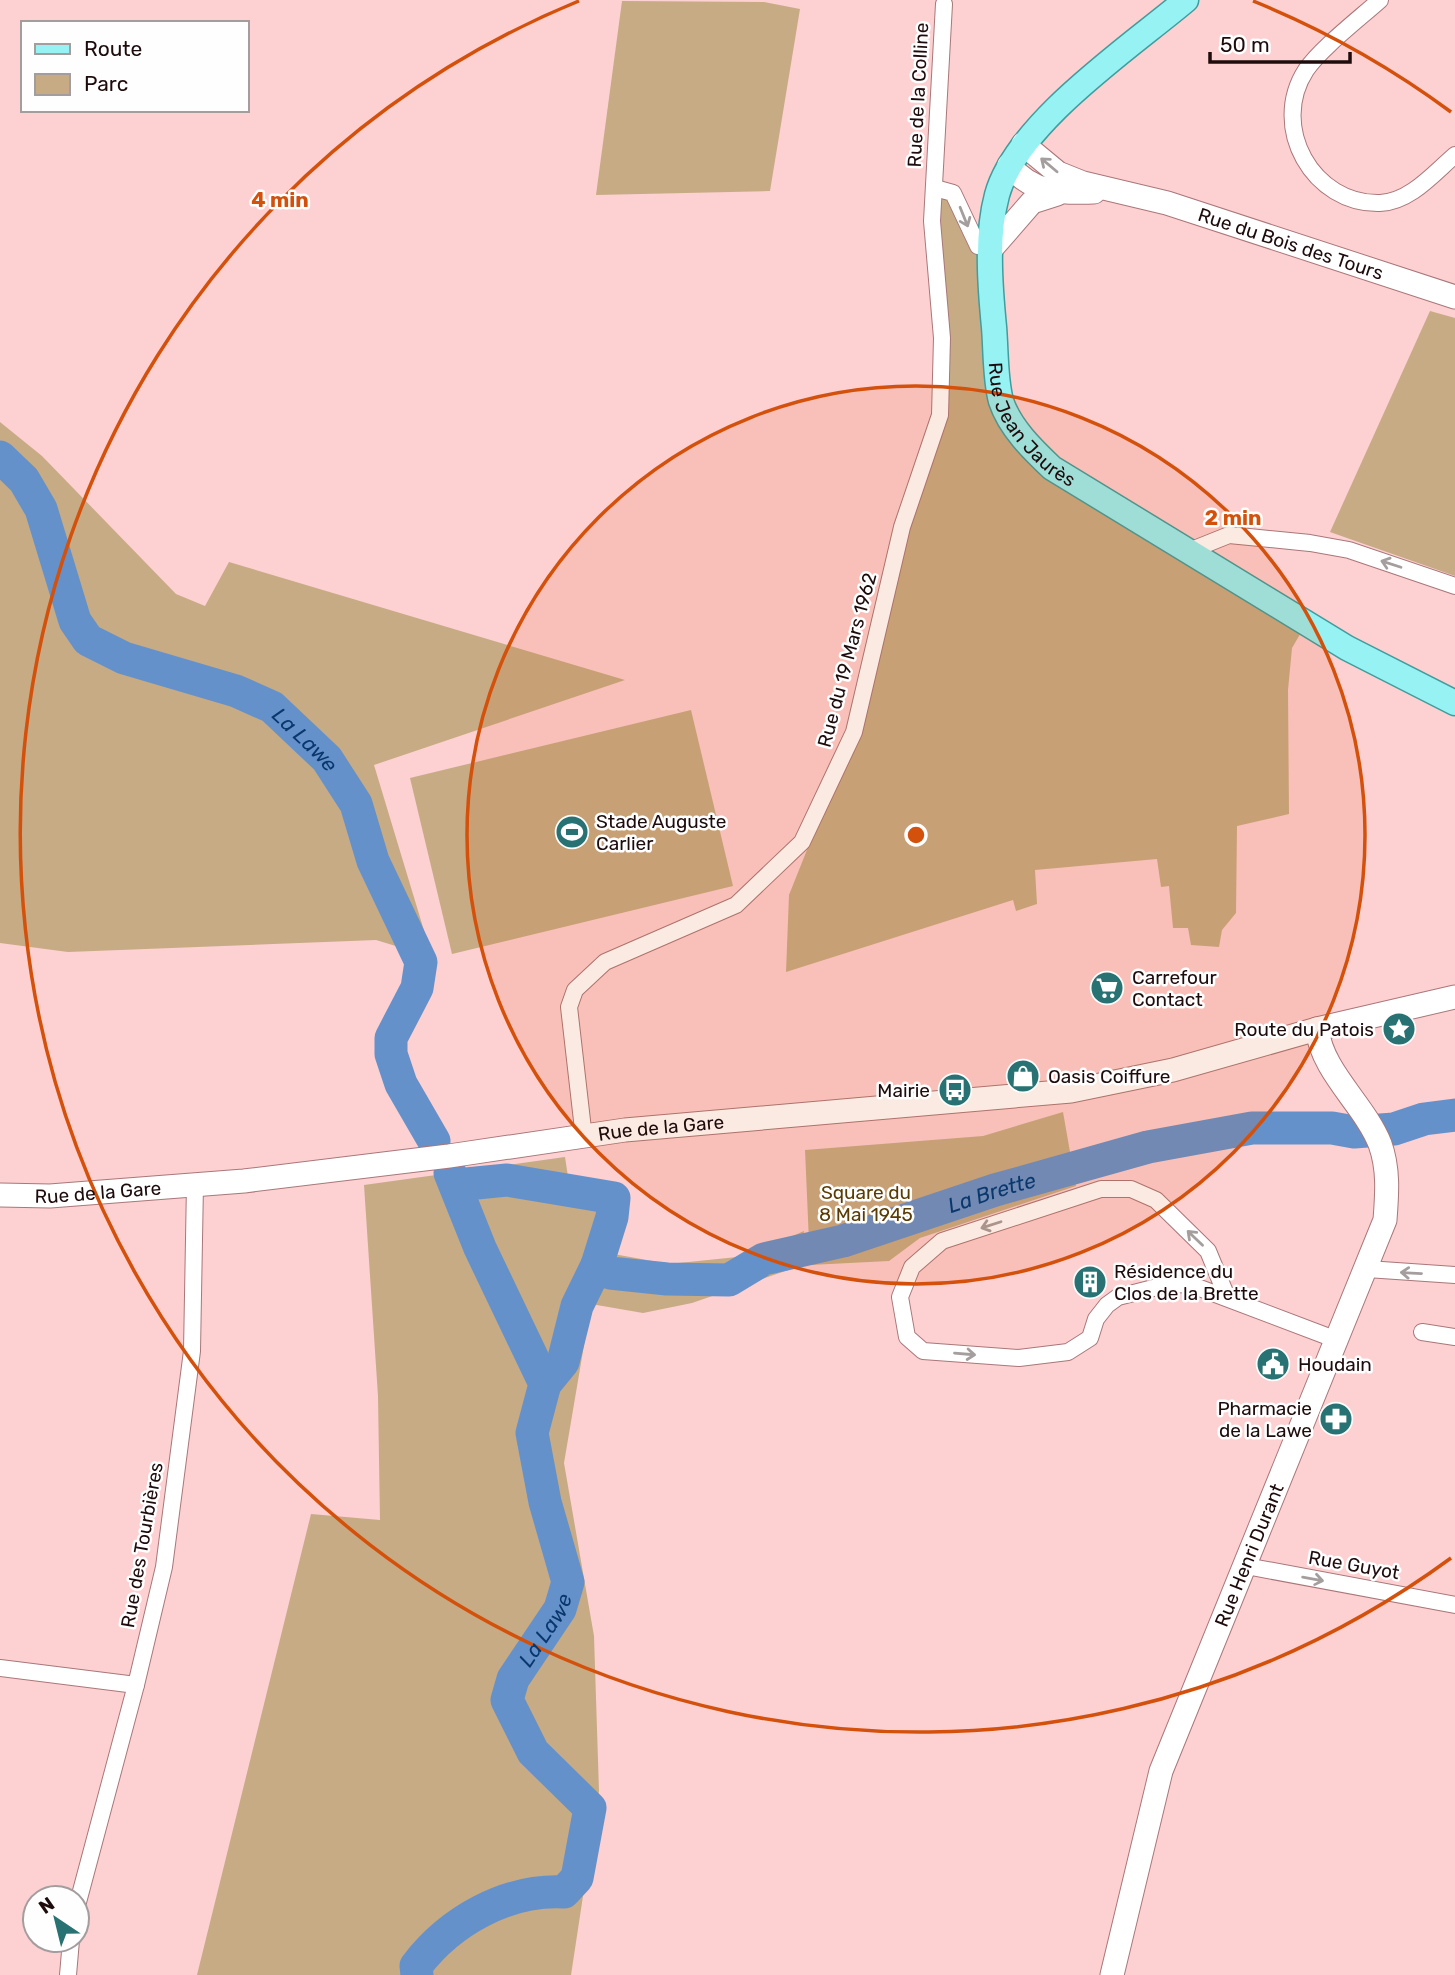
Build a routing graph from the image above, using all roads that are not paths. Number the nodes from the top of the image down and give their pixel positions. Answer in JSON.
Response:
{"nodes":[{"id":1,"x":1186,"y":0,"type":"edge"},
{"id":2,"x":1380,"y":0,"type":"edge"},
{"id":3,"x":944,"y":4,"type":"dead end"},
{"id":4,"x":1023,"y":144,"type":"junction"},
{"id":5,"x":1455,"y":155,"type":"edge"},
{"id":6,"x":1009,"y":165,"type":"junction"},
{"id":7,"x":934,"y":188,"type":"junction"},
{"id":8,"x":1125,"y":191,"type":"junction"},
{"id":9,"x":1057,"y":194,"type":"junction"},
{"id":10,"x":992,"y":248,"type":"junction"},
{"id":11,"x":1455,"y":297,"type":"edge"},
{"id":12,"x":1189,"y":551,"type":"junction"},
{"id":13,"x":1455,"y":586,"type":"edge"},
{"id":14,"x":1455,"y":703,"type":"edge"},
{"id":15,"x":1455,"y":997,"type":"edge"},
{"id":16,"x":1317,"y":1029,"type":"junction"},
{"id":17,"x":584,"y":1138,"type":"junction"},
{"id":18,"x":195,"y":1184,"type":"junction"},
{"id":19,"x":0,"y":1195,"type":"edge"},
{"id":20,"x":1367,"y":1269,"type":"junction"},
{"id":21,"x":1455,"y":1275,"type":"edge"},
{"id":22,"x":1227,"y":1297,"type":"junction"},
{"id":23,"x":1422,"y":1332,"type":"dead end"},
{"id":24,"x":1455,"y":1337,"type":"edge"},
{"id":25,"x":1336,"y":1340,"type":"junction"},
{"id":26,"x":1246,"y":1566,"type":"junction"},
{"id":27,"x":1455,"y":1605,"type":"edge"},
{"id":28,"x":0,"y":1668,"type":"edge"},
{"id":29,"x":136,"y":1685,"type":"junction"},
{"id":30,"x":83,"y":1884,"type":"edge"},
{"id":31,"x":70,"y":1954,"type":"edge"},
{"id":32,"x":68,"y":1975,"type":"edge"},
{"id":33,"x":1112,"y":1975,"type":"edge"}],
"edges":[{"from":1,"to":4,"type":"main road","name":"Rue Jean Jaurès"},
{"from":2,"to":5,"type":"street"},
{"from":3,"to":7,"type":"street","name":"Rue de la Colline"},
{"from":4,"to":6,"type":"main road","name":"Rue Jean Jaurès"},
{"from":8,"to":4,"type":"street","one_way":true},
{"from":6,"to":9,"type":"street"},
{"from":6,"to":10,"type":"main road","name":"Rue Jean Jaurès"},
{"from":7,"to":10,"type":"street","one_way":true},
{"from":7,"to":17,"type":"street","name":"Rue du 19 Mars 1962"},
{"from":8,"to":9,"type":"street"},
{"from":8,"to":11,"type":"street","name":"Rue du Bois des Tours"},
{"from":9,"to":10,"type":"street"},
{"from":10,"to":12,"type":"main road","name":"Rue Jean Jaurès"},
{"from":13,"to":12,"type":"street","one_way":true},
{"from":12,"to":14,"type":"main road","name":"Rue Jean Jaurès"},
{"from":15,"to":16,"type":"street","name":"Rue de la Gare"},
{"from":16,"to":17,"type":"street","name":"Rue de la Gare"},
{"from":16,"to":20,"type":"street","name":"Rue Henri Durant"},
{"from":17,"to":18,"type":"street","name":"Rue de la Gare"},
{"from":18,"to":19,"type":"street","name":"Rue de la Gare"},
{"from":18,"to":29,"type":"street","name":"Rue des Tourbières"},
{"from":21,"to":20,"type":"street","one_way":true},
{"from":20,"to":25,"type":"street","name":"Rue Henri Durant"},
{"from":22,"to":22,"type":"street","one_way":true},
{"from":22,"to":25,"type":"street"},
{"from":23,"to":24,"type":"street"},
{"from":25,"to":26,"type":"street","name":"Rue Henri Durant"},
{"from":26,"to":27,"type":"street","name":"Rue Guyot","one_way":true},
{"from":26,"to":33,"type":"street","name":"Rue Henri Durant"},
{"from":28,"to":29,"type":"street"},
{"from":29,"to":30,"type":"street","name":"Rue des Tourbières"},
{"from":31,"to":32,"type":"street"}]}
